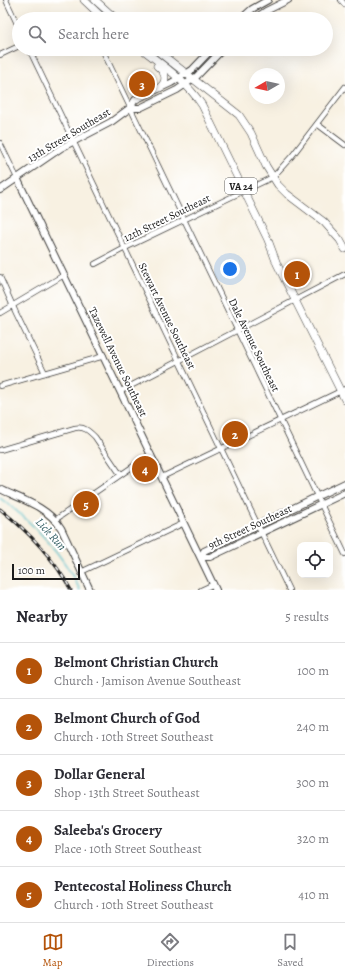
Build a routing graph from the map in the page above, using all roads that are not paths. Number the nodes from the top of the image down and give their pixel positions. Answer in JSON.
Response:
{"nodes":[{"id":1,"x":6,"y":0,"type":"edge"},
{"id":2,"x":84,"y":0,"type":"edge"},
{"id":3,"x":268,"y":0,"type":"edge"},
{"id":4,"x":288,"y":0,"type":"edge"},
{"id":5,"x":341,"y":0,"type":"edge"},
{"id":6,"x":98,"y":1,"type":"edge"},
{"id":7,"x":345,"y":5,"type":"edge"},
{"id":8,"x":93,"y":10,"type":"junction"},
{"id":9,"x":95,"y":12,"type":"edge"},
{"id":10,"x":109,"y":12,"type":"edge"},
{"id":11,"x":249,"y":12,"type":"edge"},
{"id":12,"x":264,"y":12,"type":"edge"},
{"id":13,"x":12,"y":13,"type":"edge"},
{"id":14,"x":12,"y":49,"type":"edge"},
{"id":15,"x":0,"y":55,"type":"edge"},
{"id":16,"x":32,"y":56,"type":"edge"},
{"id":17,"x":106,"y":56,"type":"edge"},
{"id":18,"x":147,"y":56,"type":"edge"},
{"id":19,"x":150,"y":56,"type":"edge"},
{"id":20,"x":164,"y":56,"type":"edge"},
{"id":21,"x":205,"y":56,"type":"edge"},
{"id":22,"x":216,"y":56,"type":"edge"},
{"id":23,"x":186,"y":73,"type":"junction"},
{"id":24,"x":178,"y":78,"type":"junction"},
{"id":25,"x":193,"y":79,"type":"junction"},
{"id":26,"x":185,"y":84,"type":"junction"},
{"id":27,"x":345,"y":87,"type":"edge"},
{"id":28,"x":159,"y":88,"type":"junction"},
{"id":29,"x":130,"y":108,"type":"junction"},
{"id":30,"x":317,"y":124,"type":"junction"},
{"id":31,"x":73,"y":141,"type":"junction"},
{"id":32,"x":0,"y":143,"type":"edge"},
{"id":33,"x":345,"y":145,"type":"edge"},
{"id":34,"x":273,"y":177,"type":"junction"},
{"id":35,"x":17,"y":178,"type":"junction"},
{"id":36,"x":0,"y":190,"type":"edge"},
{"id":37,"x":244,"y":191,"type":"junction"},
{"id":38,"x":0,"y":195,"type":"edge"},
{"id":39,"x":184,"y":220,"type":"junction"},
{"id":40,"x":125,"y":248,"type":"junction"},
{"id":41,"x":345,"y":249,"type":"edge"},
{"id":42,"x":96,"y":264,"type":"dead end"},
{"id":43,"x":345,"y":274,"type":"edge"},
{"id":44,"x":64,"y":275,"type":"junction"},
{"id":45,"x":0,"y":277,"type":"edge"},
{"id":46,"x":295,"y":300,"type":"junction"},
{"id":47,"x":12,"y":306,"type":"junction"},
{"id":48,"x":0,"y":313,"type":"edge"},
{"id":49,"x":238,"y":330,"type":"junction"},
{"id":50,"x":104,"y":356,"type":"junction"},
{"id":51,"x":179,"y":361,"type":"junction"},
{"id":52,"x":45,"y":373,"type":"junction"},
{"id":53,"x":0,"y":386,"type":"edge"},
{"id":54,"x":343,"y":390,"type":"edge"},
{"id":55,"x":121,"y":391,"type":"junction"},
{"id":56,"x":345,"y":400,"type":"edge"},
{"id":57,"x":280,"y":420,"type":"junction"},
{"id":58,"x":221,"y":449,"type":"junction"},
{"id":59,"x":0,"y":450,"type":"edge"},
{"id":60,"x":151,"y":454,"type":"junction"},
{"id":61,"x":121,"y":473,"type":"junction"},
{"id":62,"x":162,"y":477,"type":"junction"},
{"id":63,"x":345,"y":483,"type":"edge"},
{"id":64,"x":0,"y":489,"type":"edge"},
{"id":65,"x":345,"y":493,"type":"edge"},
{"id":66,"x":317,"y":496,"type":"junction"},
{"id":67,"x":321,"y":504,"type":"junction"},
{"id":68,"x":55,"y":520,"type":"junction"},
{"id":69,"x":184,"y":523,"type":"junction"},
{"id":70,"x":258,"y":525,"type":"junction"},
{"id":71,"x":261,"y":533,"type":"junction"},
{"id":72,"x":345,"y":554,"type":"edge"},
{"id":73,"x":201,"y":557,"type":"junction"},
{"id":74,"x":81,"y":572,"type":"junction"},
{"id":75,"x":215,"y":587,"type":"edge"},
{"id":76,"x":90,"y":590,"type":"edge"},
{"id":77,"x":201,"y":590,"type":"edge"},
{"id":78,"x":289,"y":590,"type":"edge"}],
"edges":[{"from":1,"to":13,"type":"street"},
{"from":2,"to":8,"type":"main road"},
{"from":3,"to":11,"type":"street"},
{"from":4,"to":12,"type":"street"},
{"from":5,"to":7,"type":"street"},
{"from":6,"to":8,"type":"street"},
{"from":6,"to":10,"type":"main road"},
{"from":8,"to":9,"type":"main road"},
{"from":14,"to":15,"type":"street"},
{"from":16,"to":31,"type":"street","name":"Stewart Avenue Southeast"},
{"from":17,"to":29,"type":"street","name":"Dale Avenue Southeast"},
{"from":18,"to":28,"type":"main road"},
{"from":19,"to":24,"type":"main road","number":"VA 24"},
{"from":20,"to":23,"type":"main road","number":"VA 24"},
{"from":21,"to":23,"type":"street","name":"13th Street Southeast"},
{"from":22,"to":25,"type":"street","name":"13th Street Southeast"},
{"from":23,"to":24,"type":"street","name":"13th Street Southeast"},
{"from":23,"to":25,"type":"main road","number":"VA 24"},
{"from":24,"to":26,"type":"main road","number":"VA 24"},
{"from":24,"to":28,"type":"street","name":"13th Street Southeast"},
{"from":25,"to":26,"type":"street","name":"13th Street Southeast"},
{"from":25,"to":34,"type":"main road","number":"VA 24"},
{"from":26,"to":29,"type":"street","name":"13th Street Southeast"},
{"from":26,"to":37,"type":"main road","number":"VA 24"},
{"from":27,"to":30,"type":"street","name":"12th Street Southeast"},
{"from":28,"to":29,"type":"street","name":"13th Street Southeast"},
{"from":29,"to":31,"type":"street","name":"13th Street Southeast"},
{"from":29,"to":39,"type":"street","name":"Dale Avenue Southeast"},
{"from":30,"to":33,"type":"street"},
{"from":30,"to":34,"type":"street","name":"12th Street Southeast"},
{"from":31,"to":35,"type":"street","name":"13th Street Southeast"},
{"from":31,"to":40,"type":"street","name":"Stewart Avenue Southeast"},
{"from":32,"to":35,"type":"street","name":"Tazewell Avenue Southeast"},
{"from":34,"to":37,"type":"street","name":"12th Street Southeast"},
{"from":34,"to":41,"type":"main road","number":"VA 24"},
{"from":35,"to":36,"type":"street","name":"13th Street Southeast"},
{"from":35,"to":38,"type":"street","name":"13th Street Southeast"},
{"from":35,"to":44,"type":"street","name":"Tazewell Avenue Southeast"},
{"from":37,"to":39,"type":"street","name":"12th Street Southeast"},
{"from":37,"to":46,"type":"main road","number":"VA 24"},
{"from":39,"to":40,"type":"street","name":"12th Street Southeast"},
{"from":39,"to":49,"type":"street","name":"Dale Avenue Southeast"},
{"from":40,"to":42,"type":"street","name":"12th Street Southeast"},
{"from":40,"to":51,"type":"street","name":"Stewart Avenue Southeast"},
{"from":43,"to":46,"type":"street"},
{"from":44,"to":47,"type":"street"},
{"from":44,"to":50,"type":"street","name":"Tazewell Avenue Southeast"},
{"from":45,"to":47,"type":"street"},
{"from":46,"to":49,"type":"street"},
{"from":46,"to":54,"type":"main road","number":"VA 24"},
{"from":47,"to":48,"type":"street"},
{"from":47,"to":52,"type":"street"},
{"from":49,"to":51,"type":"street"},
{"from":49,"to":57,"type":"street","name":"Dale Avenue Southeast"},
{"from":50,"to":52,"type":"street"},
{"from":50,"to":55,"type":"street","name":"Tazewell Avenue Southeast"},
{"from":51,"to":55,"type":"street"},
{"from":51,"to":58,"type":"street","name":"Stewart Avenue Southeast"},
{"from":52,"to":53,"type":"street"},
{"from":54,"to":56,"type":"main road","number":"VA 24"},
{"from":54,"to":57,"type":"street"},
{"from":55,"to":60,"type":"street","name":"Tazewell Avenue Southeast"},
{"from":57,"to":58,"type":"street"},
{"from":57,"to":66,"type":"street","name":"Dale Avenue Southeast"},
{"from":58,"to":62,"type":"street"},
{"from":58,"to":70,"type":"street","name":"Stewart Avenue Southeast"},
{"from":59,"to":61,"type":"street"},
{"from":60,"to":61,"type":"street"},
{"from":60,"to":62,"type":"street","name":"Tazewell Avenue Southeast"},
{"from":61,"to":68,"type":"street"},
{"from":62,"to":69,"type":"street","name":"Tazewell Avenue Southeast"},
{"from":63,"to":66,"type":"street","name":"9th Street Southeast"},
{"from":64,"to":68,"type":"street"},
{"from":65,"to":67,"type":"street","name":"9th Street Southeast"},
{"from":66,"to":67,"type":"street","name":"Dale Avenue Southeast"},
{"from":66,"to":70,"type":"street","name":"9th Street Southeast"},
{"from":67,"to":71,"type":"street","name":"9th Street Southeast"},
{"from":67,"to":72,"type":"street","name":"Dale Avenue Southeast"},
{"from":68,"to":74,"type":"street"},
{"from":69,"to":73,"type":"street","name":"Tazewell Avenue Southeast"},
{"from":69,"to":74,"type":"street"},
{"from":70,"to":71,"type":"street","name":"Stewart Avenue Southeast"},
{"from":70,"to":73,"type":"street","name":"9th Street Southeast"},
{"from":71,"to":73,"type":"street","name":"9th Street Southeast"},
{"from":71,"to":78,"type":"street","name":"Stewart Avenue Southeast"},
{"from":73,"to":75,"type":"street","name":"Tazewell Avenue Southeast"},
{"from":74,"to":76,"type":"street"},
{"from":75,"to":77,"type":"street"}]}
